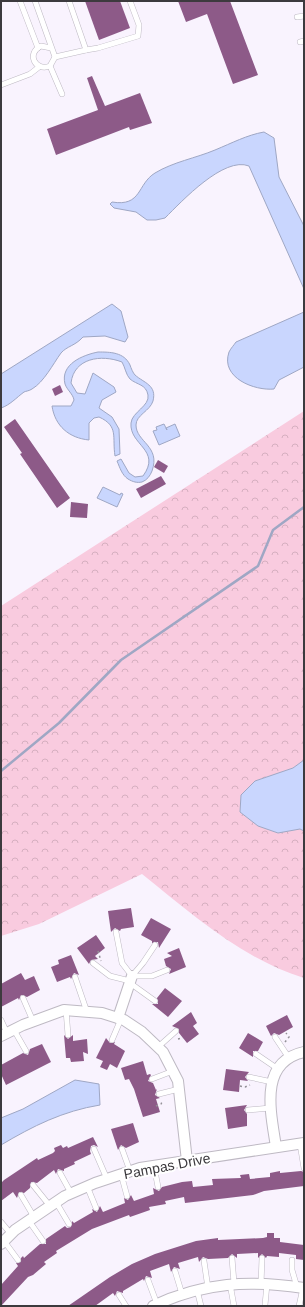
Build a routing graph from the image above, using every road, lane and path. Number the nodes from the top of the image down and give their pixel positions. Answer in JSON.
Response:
{"nodes":[{"id":1,"x":20,"y":1,"type":"edge"},
{"id":2,"x":35,"y":1,"type":"edge"},
{"id":3,"x":69,"y":1,"type":"edge"},
{"id":4,"x":130,"y":1,"type":"edge"},
{"id":5,"x":297,"y":16,"type":"dead end"},
{"id":6,"x":304,"y":16,"type":"edge"},
{"id":7,"x":38,"y":48,"type":"junction"},
{"id":8,"x":51,"y":48,"type":"junction"},
{"id":9,"x":86,"y":50,"type":"junction"},
{"id":10,"x":55,"y":58,"type":"junction"},
{"id":11,"x":50,"y":66,"type":"junction"},
{"id":12,"x":39,"y":67,"type":"junction"},
{"id":13,"x":1,"y":85,"type":"edge"},
{"id":14,"x":62,"y":94,"type":"dead end"},
{"id":15,"x":116,"y":932,"type":"dead end"},
{"id":16,"x":155,"y":945,"type":"dead end"},
{"id":17,"x":93,"y":963,"type":"dead end"},
{"id":18,"x":168,"y":970,"type":"dead end"},
{"id":19,"x":75,"y":977,"type":"dead end"},
{"id":20,"x":131,"y":980,"type":"junction"},
{"id":21,"x":23,"y":998,"type":"dead end"},
{"id":22,"x":155,"y":1001,"type":"dead end"},
{"id":23,"x":66,"y":1010,"type":"junction"},
{"id":24,"x":88,"y":1012,"type":"junction"},
{"id":25,"x":119,"y":1018,"type":"junction"},
{"id":26,"x":1,"y":1020,"type":"edge"},
{"id":27,"x":33,"y":1022,"type":"junction"},
{"id":28,"x":176,"y":1031,"type":"dead end"},
{"id":29,"x":8,"y":1033,"type":"edge"},
{"id":30,"x":68,"y":1035,"type":"dead end"},
{"id":31,"x":275,"y":1037,"type":"dead end"},
{"id":32,"x":112,"y":1040,"type":"dead end"},
{"id":33,"x":158,"y":1047,"type":"junction"},
{"id":34,"x":26,"y":1052,"type":"dead end"},
{"id":35,"x":304,"y":1052,"type":"edge"},
{"id":36,"x":256,"y":1054,"type":"dead end"},
{"id":37,"x":289,"y":1058,"type":"junction"},
{"id":38,"x":278,"y":1069,"type":"junction"},
{"id":39,"x":173,"y":1071,"type":"junction"},
{"id":40,"x":249,"y":1078,"type":"dead end"},
{"id":41,"x":152,"y":1079,"type":"dead end"},
{"id":42,"x":272,"y":1082,"type":"junction"},
{"id":43,"x":179,"y":1089,"type":"junction"},
{"id":44,"x":159,"y":1094,"type":"dead end"},
{"id":45,"x":270,"y":1108,"type":"junction"},
{"id":46,"x":248,"y":1110,"type":"dead end"},
{"id":47,"x":302,"y":1143,"type":"edge"},
{"id":48,"x":276,"y":1147,"type":"junction"},
{"id":49,"x":94,"y":1149,"type":"dead end"},
{"id":50,"x":122,"y":1149,"type":"dead end"},
{"id":51,"x":187,"y":1161,"type":"junction"},
{"id":52,"x":154,"y":1166,"type":"junction"},
{"id":53,"x":304,"y":1168,"type":"edge"},
{"id":54,"x":60,"y":1173,"type":"dead end"},
{"id":55,"x":126,"y":1173,"type":"junction"},
{"id":56,"x":107,"y":1179,"type":"junction"},
{"id":57,"x":33,"y":1185,"type":"dead end"},
{"id":58,"x":88,"y":1186,"type":"junction"},
{"id":59,"x":158,"y":1187,"type":"dead end"},
{"id":60,"x":71,"y":1193,"type":"junction"},
{"id":61,"x":21,"y":1195,"type":"dead end"},
{"id":62,"x":127,"y":1196,"type":"dead end"},
{"id":63,"x":53,"y":1204,"type":"junction"},
{"id":64,"x":96,"y":1208,"type":"dead end"},
{"id":65,"x":31,"y":1219,"type":"junction"},
{"id":66,"x":1,"y":1222,"type":"edge"},
{"id":67,"x":68,"y":1224,"type":"dead end"},
{"id":68,"x":11,"y":1234,"type":"junction"},
{"id":69,"x":43,"y":1241,"type":"dead end"},
{"id":70,"x":2,"y":1243,"type":"edge"},
{"id":71,"x":232,"y":1258,"type":"dead end"},
{"id":72,"x":262,"y":1258,"type":"dead end"},
{"id":73,"x":18,"y":1260,"type":"dead end"},
{"id":74,"x":292,"y":1260,"type":"dead end"},
{"id":75,"x":204,"y":1261,"type":"dead end"},
{"id":76,"x":175,"y":1271,"type":"dead end"},
{"id":77,"x":148,"y":1280,"type":"dead end"},
{"id":78,"x":232,"y":1283,"type":"junction"},
{"id":79,"x":264,"y":1284,"type":"junction"},
{"id":80,"x":208,"y":1288,"type":"junction"},
{"id":81,"x":302,"y":1288,"type":"edge"},
{"id":82,"x":197,"y":1290,"type":"junction"},
{"id":83,"x":182,"y":1294,"type":"junction"},
{"id":84,"x":120,"y":1295,"type":"dead end"},
{"id":85,"x":161,"y":1304,"type":"edge"},
{"id":86,"x":265,"y":1305,"type":"edge"},
{"id":87,"x":126,"y":1306,"type":"edge"},
{"id":88,"x":201,"y":1306,"type":"edge"},
{"id":89,"x":234,"y":1306,"type":"edge"},
{"id":90,"x":299,"y":1306,"type":"edge"}],
"edges":[{"from":1,"to":7,"type":"lane"},
{"from":2,"to":8,"type":"lane"},
{"from":3,"to":9,"type":"lane"},
{"from":4,"to":9,"type":"lane"},
{"from":5,"to":6,"type":"lane"},
{"from":7,"to":8,"type":"lane"},
{"from":7,"to":12,"type":"lane"},
{"from":8,"to":10,"type":"lane"},
{"from":9,"to":10,"type":"lane"},
{"from":10,"to":11,"type":"lane"},
{"from":11,"to":12,"type":"lane"},
{"from":11,"to":14,"type":"lane"},
{"from":12,"to":13,"type":"lane"},
{"from":15,"to":20,"type":"lane"},
{"from":16,"to":20,"type":"lane"},
{"from":17,"to":20,"type":"lane"},
{"from":18,"to":20,"type":"lane"},
{"from":19,"to":24,"type":"lane"},
{"from":20,"to":22,"type":"lane"},
{"from":20,"to":25,"type":"street"},
{"from":21,"to":27,"type":"lane"},
{"from":23,"to":24,"type":"street"},
{"from":23,"to":27,"type":"street"},
{"from":23,"to":30,"type":"lane"},
{"from":24,"to":25,"type":"street"},
{"from":25,"to":32,"type":"lane"},
{"from":25,"to":33,"type":"street"},
{"from":26,"to":29,"type":"lane"},
{"from":27,"to":29,"type":"street"},
{"from":28,"to":33,"type":"lane"},
{"from":29,"to":34,"type":"lane"},
{"from":31,"to":37,"type":"lane"},
{"from":33,"to":39,"type":"street"},
{"from":35,"to":37,"type":"street"},
{"from":36,"to":38,"type":"lane"},
{"from":37,"to":38,"type":"street"},
{"from":38,"to":42,"type":"street"},
{"from":39,"to":41,"type":"lane"},
{"from":39,"to":43,"type":"street"},
{"from":40,"to":42,"type":"lane"},
{"from":42,"to":45,"type":"street"},
{"from":43,"to":44,"type":"lane"},
{"from":43,"to":51,"type":"street"},
{"from":45,"to":46,"type":"lane"},
{"from":45,"to":48,"type":"street"},
{"from":47,"to":48,"type":"street","name":"Pampas Drive"},
{"from":47,"to":53,"type":"lane"},
{"from":48,"to":51,"type":"street","name":"Pampas Drive"},
{"from":49,"to":56,"type":"lane"},
{"from":50,"to":55,"type":"lane"},
{"from":51,"to":52,"type":"street","name":"Pampas Drive"},
{"from":52,"to":55,"type":"street","name":"Pampas Drive"},
{"from":52,"to":59,"type":"lane"},
{"from":54,"to":60,"type":"lane"},
{"from":55,"to":56,"type":"street","name":"Pampas Drive"},
{"from":55,"to":62,"type":"lane"},
{"from":56,"to":58,"type":"street","name":"Pampas Drive"},
{"from":57,"to":63,"type":"lane"},
{"from":58,"to":60,"type":"street","name":"Pampas Drive"},
{"from":58,"to":64,"type":"lane"},
{"from":60,"to":63,"type":"street","name":"Pampas Drive"},
{"from":61,"to":65,"type":"lane"},
{"from":63,"to":65,"type":"street","name":"Pampas Drive"},
{"from":63,"to":67,"type":"lane"},
{"from":65,"to":68,"type":"street","name":"Pampas Drive"},
{"from":65,"to":69,"type":"lane"},
{"from":66,"to":68,"type":"lane"},
{"from":68,"to":70,"type":"street","name":"Pampas Drive"},
{"from":70,"to":73,"type":"lane"},
{"from":71,"to":78,"type":"lane"},
{"from":72,"to":79,"type":"lane"},
{"from":74,"to":81,"type":"lane"},
{"from":75,"to":80,"type":"lane"},
{"from":76,"to":83,"type":"lane"},
{"from":77,"to":85,"type":"lane"},
{"from":78,"to":79,"type":"street"},
{"from":78,"to":80,"type":"street"},
{"from":78,"to":89,"type":"lane"},
{"from":79,"to":81,"type":"street"},
{"from":79,"to":86,"type":"lane"},
{"from":80,"to":82,"type":"street"},
{"from":81,"to":90,"type":"lane"},
{"from":82,"to":83,"type":"street"},
{"from":82,"to":88,"type":"lane"},
{"from":83,"to":85,"type":"street"},
{"from":84,"to":87,"type":"lane"}]}
